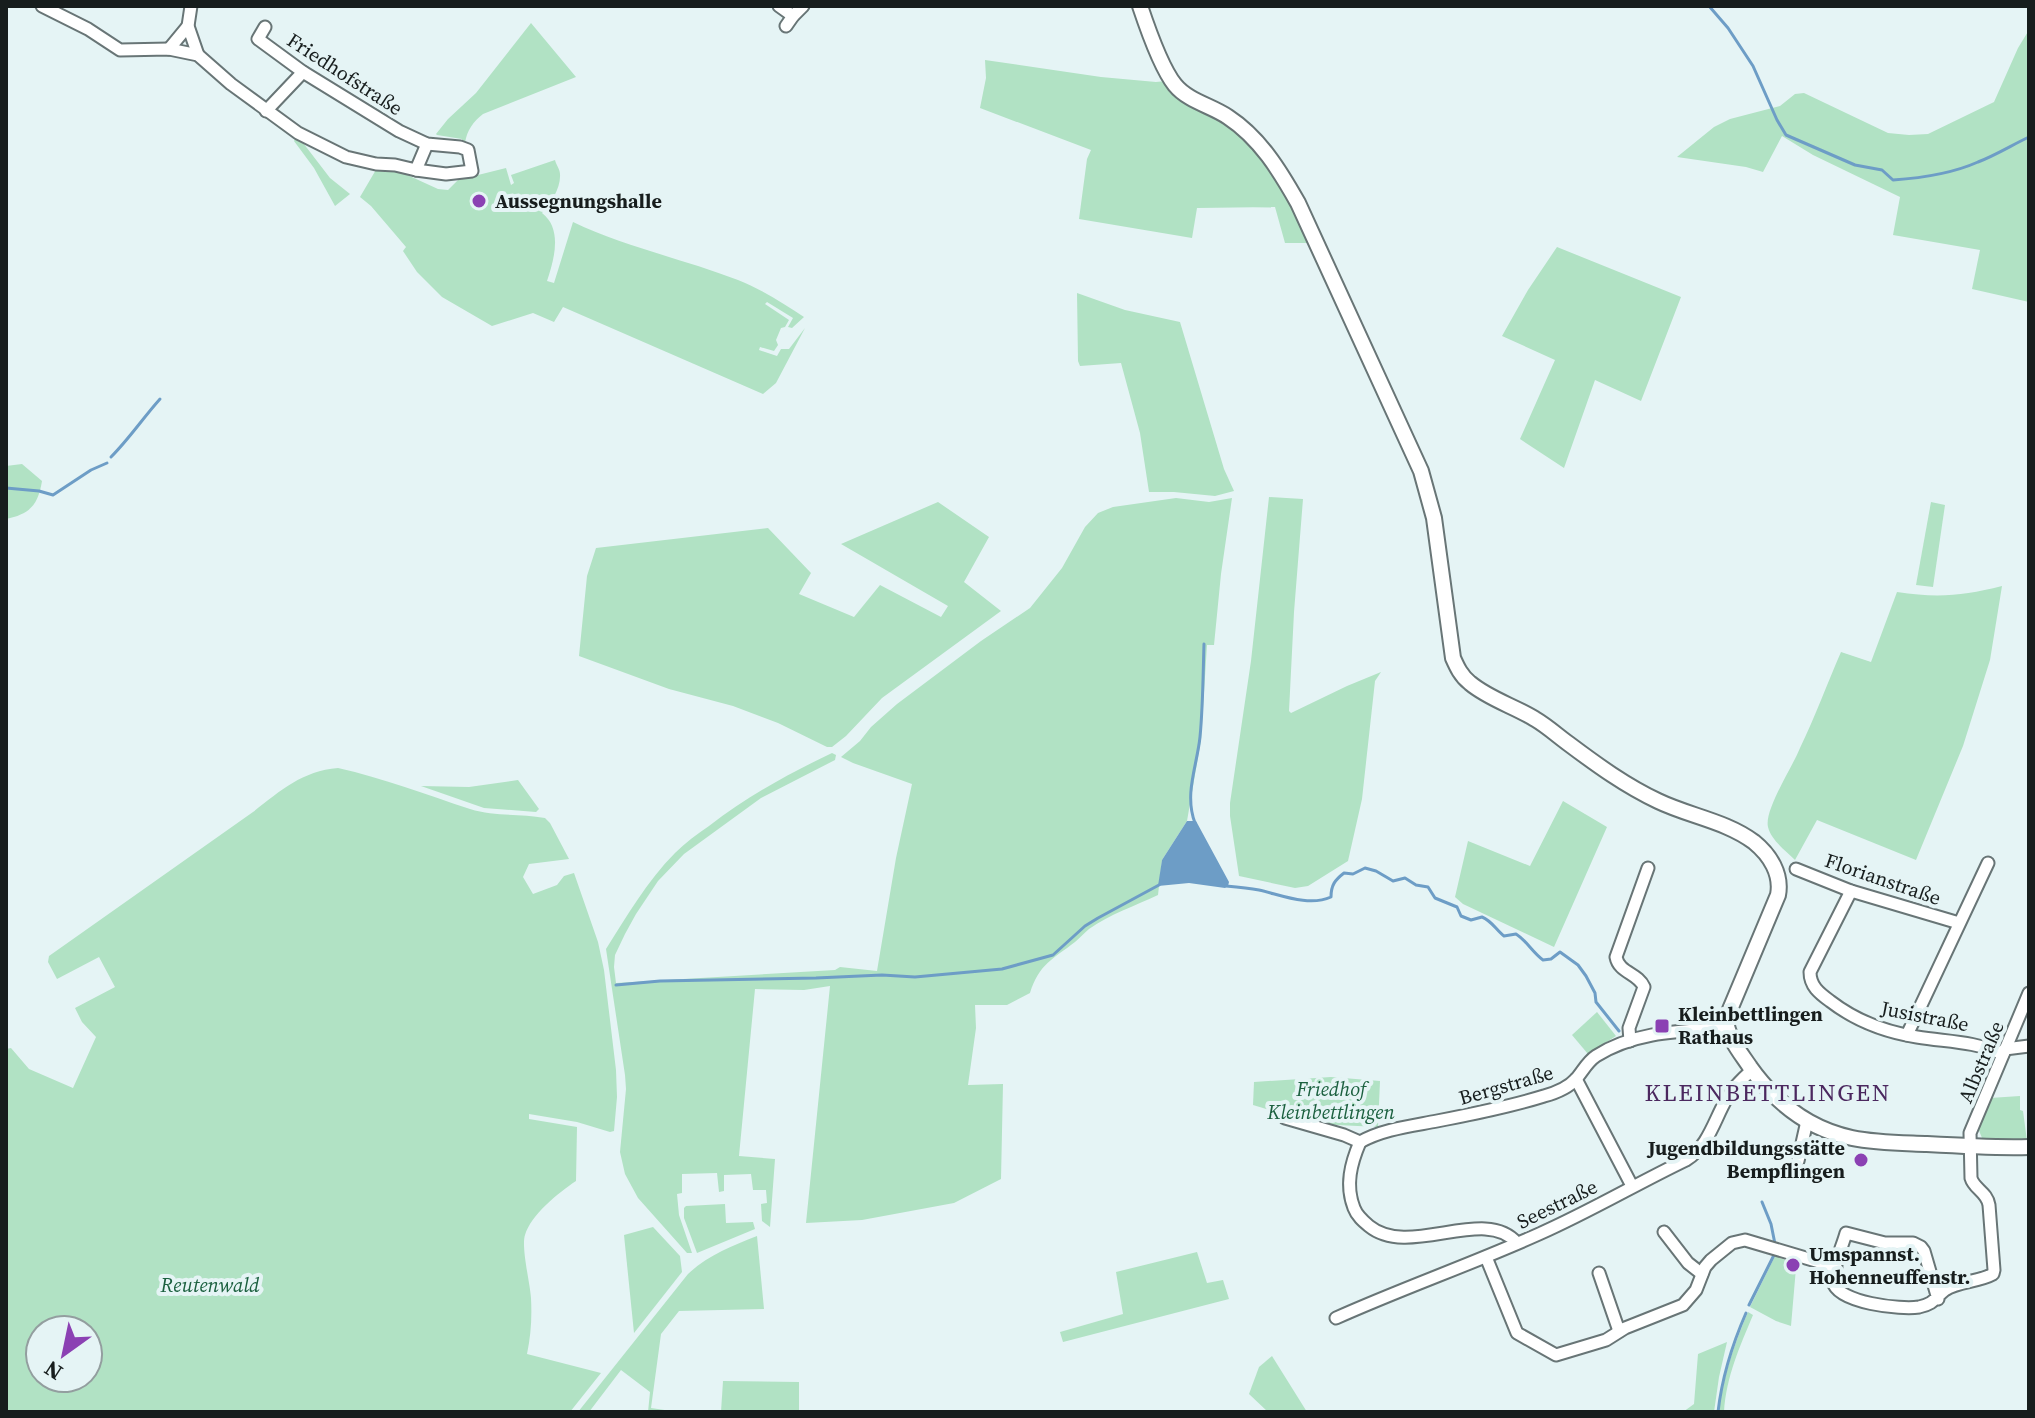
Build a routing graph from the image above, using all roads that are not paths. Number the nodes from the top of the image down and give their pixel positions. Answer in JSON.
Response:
{"nodes":[{"id":1,"x":42,"y":6,"type":"edge"},
{"id":2,"x":191,"y":6,"type":"edge"},
{"id":3,"x":779,"y":6,"type":"edge"},
{"id":4,"x":803,"y":6,"type":"edge"},
{"id":5,"x":1140,"y":6,"type":"edge"},
{"id":6,"x":188,"y":26,"type":"junction"},
{"id":7,"x":265,"y":27,"type":"dead end"},
{"id":8,"x":169,"y":49,"type":"junction"},
{"id":9,"x":198,"y":55,"type":"junction"},
{"id":10,"x":303,"y":72,"type":"junction"},
{"id":11,"x":266,"y":111,"type":"junction"},
{"id":12,"x":427,"y":144,"type":"junction"},
{"id":13,"x":416,"y":170,"type":"junction"},
{"id":14,"x":1988,"y":863,"type":"dead end"},
{"id":15,"x":1648,"y":868,"type":"dead end"},
{"id":16,"x":1796,"y":869,"type":"dead end"},
{"id":17,"x":1851,"y":891,"type":"junction"},
{"id":18,"x":1959,"y":923,"type":"junction"},
{"id":19,"x":2029,"y":993,"type":"edge"},
{"id":20,"x":1726,"y":1028,"type":"junction"},
{"id":21,"x":1907,"y":1035,"type":"junction"},
{"id":22,"x":1630,"y":1041,"type":"junction"},
{"id":23,"x":2029,"y":1046,"type":"edge"},
{"id":24,"x":2004,"y":1052,"type":"junction"},
{"id":25,"x":1752,"y":1070,"type":"junction"},
{"id":26,"x":1576,"y":1079,"type":"junction"},
{"id":27,"x":1285,"y":1118,"type":"dead end"},
{"id":28,"x":1807,"y":1121,"type":"junction"},
{"id":29,"x":1360,"y":1142,"type":"junction"},
{"id":30,"x":1970,"y":1147,"type":"junction"},
{"id":31,"x":2029,"y":1147,"type":"edge"},
{"id":32,"x":1798,"y":1161,"type":"dead end"},
{"id":33,"x":1632,"y":1186,"type":"junction"},
{"id":34,"x":1495,"y":1231,"type":"junction"},
{"id":35,"x":1664,"y":1232,"type":"dead end"},
{"id":36,"x":1517,"y":1243,"type":"junction"},
{"id":37,"x":1501,"y":1251,"type":"junction"},
{"id":38,"x":1486,"y":1257,"type":"junction"},
{"id":39,"x":1836,"y":1267,"type":"junction"},
{"id":40,"x":1599,"y":1273,"type":"dead end"},
{"id":41,"x":1702,"y":1274,"type":"junction"},
{"id":42,"x":1938,"y":1299,"type":"junction"},
{"id":43,"x":1336,"y":1318,"type":"dead end"},
{"id":44,"x":1619,"y":1331,"type":"junction"}],
"edges":[{"from":1,"to":8,"type":"street","name":"Friedhofstraße"},
{"from":2,"to":6,"type":"street"},
{"from":3,"to":4,"type":"street"},
{"from":5,"to":20,"type":"street"},
{"from":6,"to":8,"type":"street"},
{"from":6,"to":9,"type":"street"},
{"from":7,"to":10,"type":"street","name":"Friedhofstraße"},
{"from":8,"to":9,"type":"street","name":"Friedhofstraße"},
{"from":9,"to":11,"type":"street","name":"Friedhofstraße"},
{"from":10,"to":11,"type":"street"},
{"from":10,"to":12,"type":"street","name":"Friedhofstraße"},
{"from":11,"to":13,"type":"street","name":"Friedhofstraße"},
{"from":12,"to":13,"type":"street"},
{"from":12,"to":13,"type":"street","name":"Friedhofstraße"},
{"from":14,"to":18,"type":"street","name":"Florianstraße"},
{"from":15,"to":22,"type":"street"},
{"from":16,"to":17,"type":"street","name":"Florianstraße"},
{"from":17,"to":18,"type":"street","name":"Florianstraße"},
{"from":17,"to":21,"type":"street","name":"Jusistraße"},
{"from":18,"to":21,"type":"street","name":"Florianstraße"},
{"from":19,"to":24,"type":"street","name":"Albstraße"},
{"from":20,"to":22,"type":"street","name":"Bergstraße"},
{"from":20,"to":25,"type":"street"},
{"from":21,"to":24,"type":"street","name":"Jusistraße"},
{"from":22,"to":26,"type":"street","name":"Bergstraße"},
{"from":23,"to":24,"type":"street"},
{"from":24,"to":30,"type":"street","name":"Albstraße"},
{"from":25,"to":28,"type":"street"},
{"from":25,"to":33,"type":"street","name":"Seestraße"},
{"from":26,"to":29,"type":"street","name":"Bergstraße"},
{"from":26,"to":33,"type":"street"},
{"from":27,"to":29,"type":"street"},
{"from":28,"to":30,"type":"street"},
{"from":28,"to":32,"type":"street"},
{"from":29,"to":34,"type":"street"},
{"from":30,"to":31,"type":"street"},
{"from":30,"to":42,"type":"street"},
{"from":33,"to":36,"type":"street","name":"Seestraße"},
{"from":34,"to":36,"type":"street"},
{"from":34,"to":37,"type":"street"},
{"from":35,"to":41,"type":"street"},
{"from":36,"to":37,"type":"street","name":"Seestraße"},
{"from":37,"to":38,"type":"street","name":"Seestraße"},
{"from":38,"to":43,"type":"street","name":"Seestraße"},
{"from":38,"to":44,"type":"street"},
{"from":39,"to":41,"type":"street"},
{"from":39,"to":42,"type":"street"},
{"from":39,"to":42,"type":"street"},
{"from":40,"to":44,"type":"street"},
{"from":41,"to":44,"type":"street"}]}
